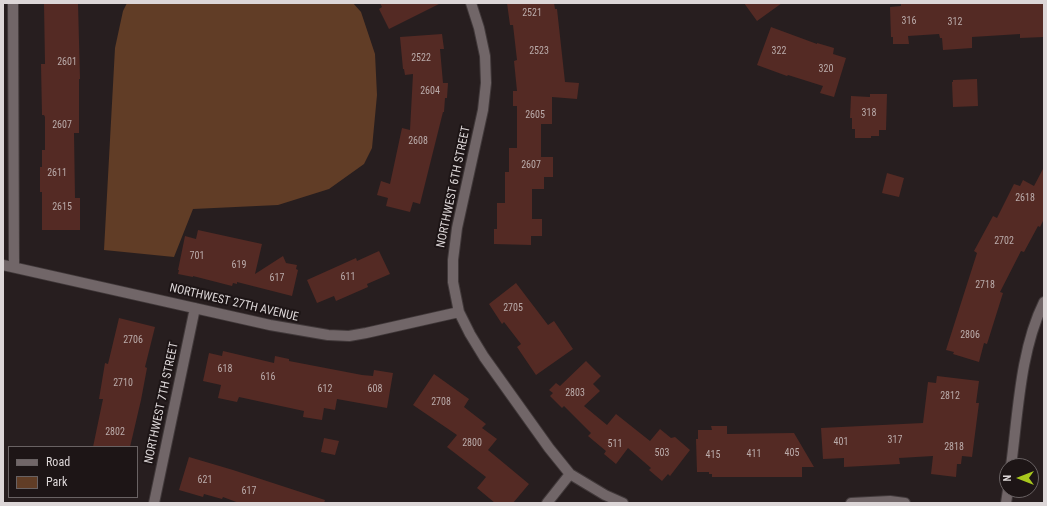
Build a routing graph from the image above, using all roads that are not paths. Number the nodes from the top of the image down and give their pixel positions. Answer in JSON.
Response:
{"nodes":[{"id":1,"x":12,"y":3,"type":"edge"},
{"id":2,"x":472,"y":3,"type":"edge"},
{"id":3,"x":8,"y":57,"type":"edge"},
{"id":4,"x":3,"y":265,"type":"edge"},
{"id":5,"x":14,"y":266,"type":"junction"},
{"id":6,"x":1044,"y":302,"type":"edge"},
{"id":7,"x":195,"y":308,"type":"junction"},
{"id":8,"x":460,"y":312,"type":"junction"},
{"id":9,"x":1012,"y":458,"type":"edge"},
{"id":10,"x":570,"y":474,"type":"junction"},
{"id":11,"x":154,"y":503,"type":"edge"},
{"id":12,"x":547,"y":503,"type":"edge"},
{"id":13,"x":623,"y":503,"type":"edge"},
{"id":14,"x":851,"y":503,"type":"edge"},
{"id":15,"x":905,"y":503,"type":"edge"}],
"edges":[{"from":1,"to":3,"type":"street"},
{"from":2,"to":8,"type":"street","name":"NORTHWEST 6TH STREET"},
{"from":3,"to":5,"type":"street"},
{"from":4,"to":5,"type":"street","name":"NORTHWEST 27TH AVENUE"},
{"from":5,"to":7,"type":"street","name":"NORTHWEST 27TH AVENUE"},
{"from":6,"to":9,"type":"street"},
{"from":7,"to":8,"type":"street","name":"NORTHWEST 27TH AVENUE"},
{"from":7,"to":11,"type":"street","name":"NORTHWEST 7TH STREET"},
{"from":8,"to":10,"type":"street","name":"NORTHWEST 6TH STREET"},
{"from":10,"to":12,"type":"street"},
{"from":10,"to":13,"type":"street"},
{"from":14,"to":15,"type":"street"}]}
